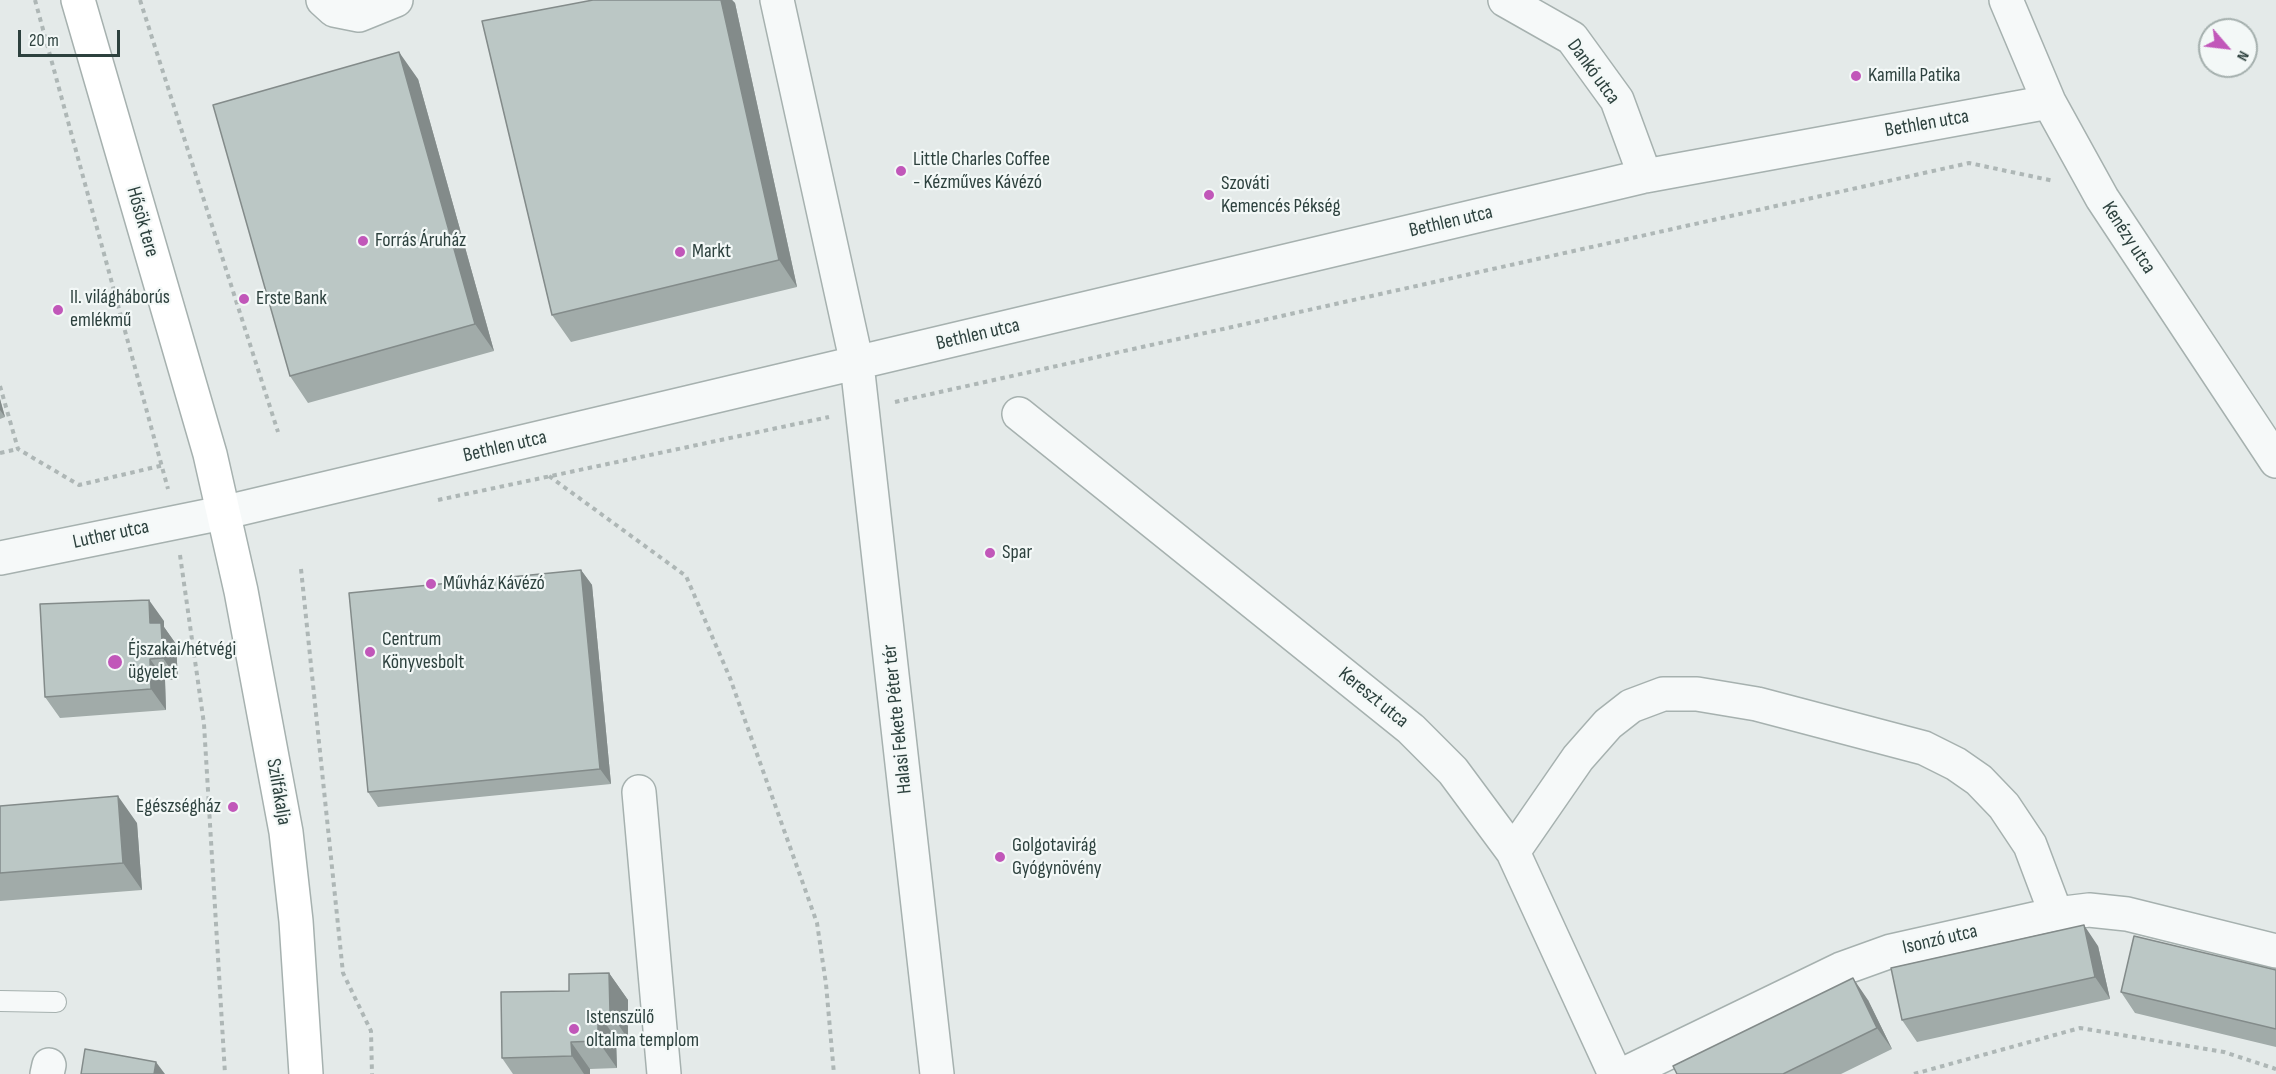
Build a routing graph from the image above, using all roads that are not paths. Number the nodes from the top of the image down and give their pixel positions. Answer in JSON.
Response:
{"nodes":[{"id":1,"x":78,"y":0,"type":"edge"},
{"id":2,"x":323,"y":0,"type":"edge"},
{"id":3,"x":396,"y":0,"type":"edge"},
{"id":4,"x":777,"y":0,"type":"edge"},
{"id":5,"x":1505,"y":0,"type":"edge"},
{"id":6,"x":2006,"y":0,"type":"edge"},
{"id":7,"x":2049,"y":102,"type":"junction"},
{"id":8,"x":1645,"y":176,"type":"junction"},
{"id":9,"x":857,"y":364,"type":"junction"},
{"id":10,"x":1019,"y":414,"type":"dead end"},
{"id":11,"x":2276,"y":461,"type":"edge"},
{"id":12,"x":222,"y":513,"type":"junction"},
{"id":13,"x":0,"y":558,"type":"edge"},
{"id":14,"x":639,"y":792,"type":"dead end"},
{"id":15,"x":1514,"y":852,"type":"junction"},
{"id":16,"x":2055,"y":914,"type":"junction"},
{"id":17,"x":2276,"y":951,"type":"edge"},
{"id":18,"x":0,"y":1001,"type":"edge"},
{"id":19,"x":56,"y":1002,"type":"dead end"},
{"id":20,"x":306,"y":1074,"type":"edge"},
{"id":21,"x":664,"y":1074,"type":"edge"},
{"id":22,"x":937,"y":1074,"type":"edge"},
{"id":23,"x":1615,"y":1074,"type":"edge"},
{"id":24,"x":1624,"y":1074,"type":"edge"}],
"edges":[{"from":1,"to":12,"type":"street","name":"Hősök tere"},
{"from":2,"to":3,"type":"street"},
{"from":4,"to":9,"type":"street"},
{"from":5,"to":8,"type":"street","name":"Dankó utca"},
{"from":6,"to":7,"type":"street","name":"Kenézy utca"},
{"from":7,"to":8,"type":"street","name":"Bethlen utca"},
{"from":7,"to":11,"type":"street","name":"Kenézy utca"},
{"from":8,"to":9,"type":"street","name":"Bethlen utca"},
{"from":9,"to":12,"type":"street","name":"Bethlen utca"},
{"from":9,"to":22,"type":"street","name":"Halasi Fekete Péter tér"},
{"from":10,"to":15,"type":"street","name":"Kereszt utca"},
{"from":12,"to":13,"type":"street","name":"Luther utca"},
{"from":12,"to":20,"type":"street","name":"Szilfákalja"},
{"from":14,"to":21,"type":"street"},
{"from":15,"to":16,"type":"street"},
{"from":15,"to":23,"type":"street","name":"Kereszt utca"},
{"from":16,"to":17,"type":"street","name":"Isonzó utca"},
{"from":16,"to":24,"type":"street","name":"Isonzó utca"},
{"from":18,"to":19,"type":"lane"}]}
